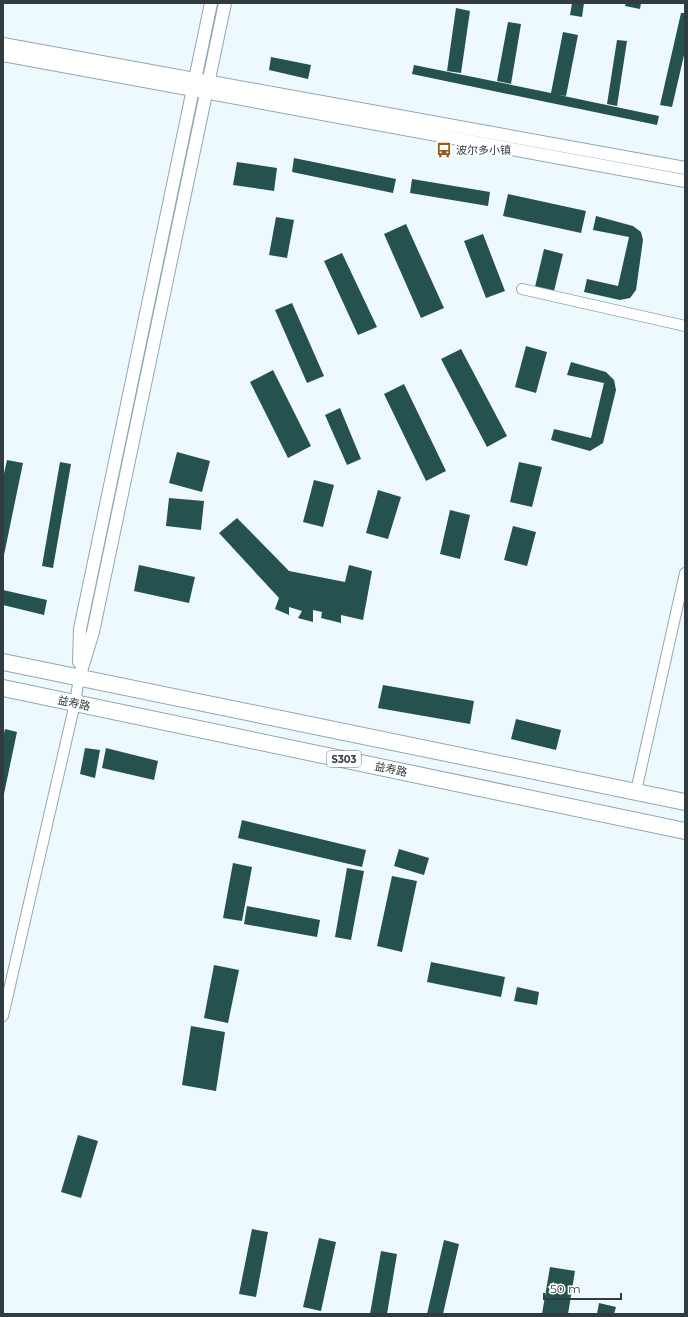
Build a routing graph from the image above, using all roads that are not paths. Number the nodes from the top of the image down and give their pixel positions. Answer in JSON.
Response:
{"nodes":[{"id":1,"x":211,"y":3,"type":"edge"},
{"id":2,"x":225,"y":3,"type":"edge"},
{"id":3,"x":3,"y":44,"type":"edge"},
{"id":4,"x":3,"y":55,"type":"edge"},
{"id":5,"x":196,"y":78,"type":"junction"},
{"id":6,"x":209,"y":80,"type":"junction"},
{"id":7,"x":193,"y":91,"type":"junction"},
{"id":8,"x":206,"y":93,"type":"junction"},
{"id":9,"x":685,"y":168,"type":"edge"},
{"id":10,"x":685,"y":181,"type":"edge"},
{"id":11,"x":522,"y":289,"type":"dead end"},
{"id":12,"x":685,"y":326,"type":"edge"},
{"id":13,"x":685,"y":573,"type":"edge"},
{"id":14,"x":3,"y":662,"type":"edge"},
{"id":15,"x":79,"y":678,"type":"junction"},
{"id":16,"x":3,"y":688,"type":"edge"},
{"id":17,"x":75,"y":703,"type":"junction"},
{"id":18,"x":636,"y":792,"type":"junction"},
{"id":19,"x":685,"y":802,"type":"edge"},
{"id":20,"x":685,"y":831,"type":"edge"},
{"id":21,"x":3,"y":1016,"type":"edge"}],
"edges":[{"from":1,"to":5,"type":"street"},
{"from":2,"to":6,"type":"street"},
{"from":3,"to":5,"type":"street"},
{"from":4,"to":7,"type":"street"},
{"from":5,"to":6,"type":"street"},
{"from":5,"to":7,"type":"street"},
{"from":6,"to":8,"type":"street"},
{"from":6,"to":9,"type":"street"},
{"from":7,"to":8,"type":"street"},
{"from":7,"to":15,"type":"street"},
{"from":8,"to":10,"type":"street"},
{"from":8,"to":15,"type":"street"},
{"from":11,"to":12,"type":"street"},
{"from":13,"to":18,"type":"street"},
{"from":14,"to":15,"type":"main road","number":"S303"},
{"from":15,"to":17,"type":"street"},
{"from":15,"to":18,"type":"main road","number":"S303"},
{"from":16,"to":17,"type":"main road","name":"益寿路","number":"S303"},
{"from":17,"to":20,"type":"main road","name":"益寿路","number":"S303"},
{"from":17,"to":21,"type":"street"},
{"from":18,"to":19,"type":"main road","number":"S303"}]}
